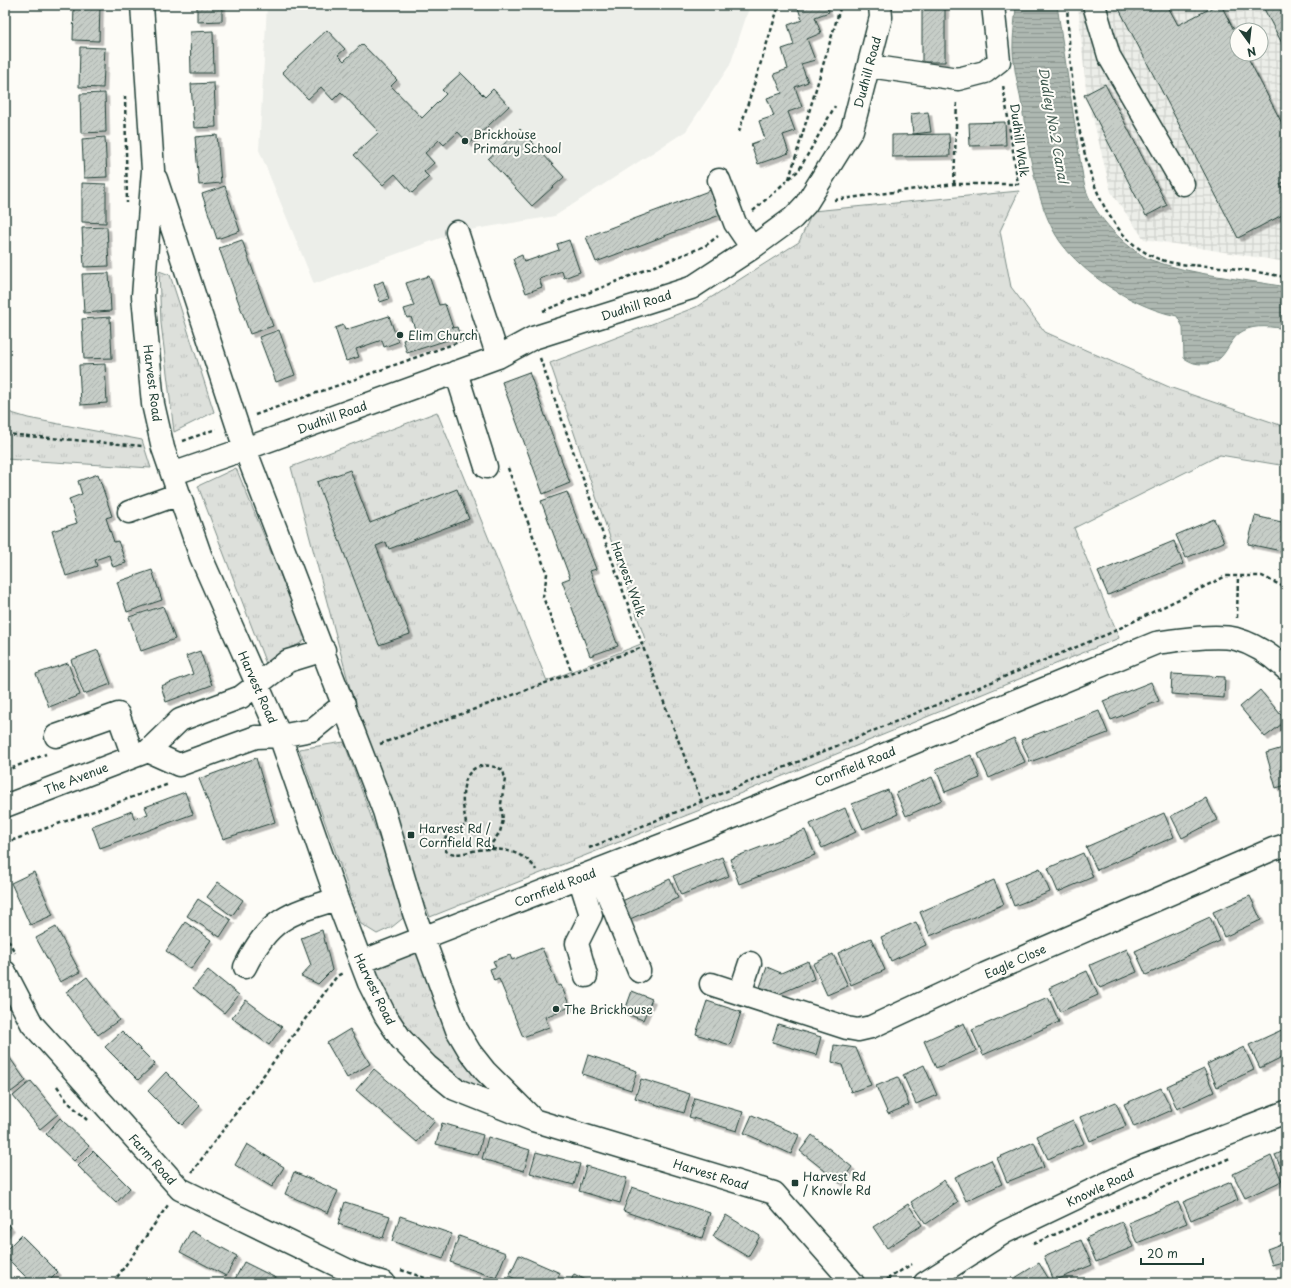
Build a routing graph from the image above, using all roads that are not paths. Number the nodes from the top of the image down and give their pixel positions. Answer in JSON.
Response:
{"nodes":[{"id":1,"x":142,"y":5,"type":"edge"},
{"id":2,"x":880,"y":5,"type":"edge"},
{"id":3,"x":993,"y":5,"type":"edge"},
{"id":4,"x":1094,"y":5,"type":"edge"},
{"id":5,"x":869,"y":66,"type":"junction"},
{"id":6,"x":153,"y":170,"type":"junction"},
{"id":7,"x":719,"y":180,"type":"dead end"},
{"id":8,"x":1183,"y":184,"type":"dead end"},
{"id":9,"x":457,"y":232,"type":"dead end"},
{"id":10,"x":752,"y":248,"type":"junction"},
{"id":11,"x":498,"y":357,"type":"junction"},
{"id":12,"x":456,"y":372,"type":"junction"},
{"id":13,"x":246,"y":450,"type":"junction"},
{"id":14,"x":486,"y":468,"type":"road end"},
{"id":15,"x":172,"y":474,"type":"junction"},
{"id":16,"x":179,"y":494,"type":"junction"},
{"id":17,"x":129,"y":512,"type":"dead end"},
{"id":18,"x":324,"y":650,"type":"junction"},
{"id":19,"x":1286,"y":669,"type":"edge"},
{"id":20,"x":257,"y":685,"type":"junction"},
{"id":21,"x":344,"y":704,"type":"junction"},
{"id":22,"x":56,"y":736,"type":"dead end"},
{"id":23,"x":280,"y":736,"type":"junction"},
{"id":24,"x":140,"y":753,"type":"junction"},
{"id":25,"x":5,"y":806,"type":"edge"},
{"id":26,"x":1286,"y":845,"type":"edge"},
{"id":27,"x":589,"y":874,"type":"junction"},
{"id":28,"x":337,"y":900,"type":"junction"},
{"id":29,"x":424,"y":937,"type":"junction"},
{"id":30,"x":361,"y":962,"type":"junction"},
{"id":31,"x":10,"y":963,"type":"edge"},
{"id":32,"x":750,"y":963,"type":"dead end"},
{"id":33,"x":245,"y":967,"type":"dead end"},
{"id":34,"x":639,"y":971,"type":"dead end"},
{"id":35,"x":586,"y":976,"type":"dead end"},
{"id":36,"x":711,"y":984,"type":"dead end"},
{"id":37,"x":740,"y":993,"type":"junction"},
{"id":38,"x":1286,"y":1112,"type":"edge"},
{"id":39,"x":533,"y":1120,"type":"junction"},
{"id":40,"x":390,"y":1275,"type":"edge"},
{"id":41,"x":853,"y":1283,"type":"edge"},
{"id":42,"x":925,"y":1283,"type":"edge"}],
"edges":[{"from":1,"to":6,"type":"street","name":"Harvest Road"},
{"from":2,"to":5,"type":"street","name":"Dudhill Road"},
{"from":3,"to":5,"type":"street"},
{"from":4,"to":8,"type":"street"},
{"from":5,"to":10,"type":"street","name":"Dudhill Road"},
{"from":6,"to":13,"type":"street","name":"Harvest Road"},
{"from":6,"to":15,"type":"street","name":"Harvest Road"},
{"from":7,"to":10,"type":"street"},
{"from":9,"to":11,"type":"street"},
{"from":10,"to":11,"type":"street","name":"Dudhill Road"},
{"from":11,"to":12,"type":"street","name":"Dudhill Road"},
{"from":12,"to":13,"type":"street","name":"Dudhill Road"},
{"from":12,"to":14,"type":"street"},
{"from":13,"to":15,"type":"street","name":"Dudhill Road"},
{"from":13,"to":18,"type":"street","name":"Harvest Road"},
{"from":15,"to":16,"type":"street","name":"Harvest Road"},
{"from":16,"to":17,"type":"street"},
{"from":16,"to":20,"type":"street","name":"Harvest Road"},
{"from":18,"to":20,"type":"street","name":"The Avenue"},
{"from":18,"to":21,"type":"street","name":"Harvest Road"},
{"from":19,"to":27,"type":"street","name":"Cornfield Road"},
{"from":20,"to":23,"type":"street","name":"Harvest Road"},
{"from":20,"to":24,"type":"street","name":"The Avenue"},
{"from":21,"to":23,"type":"street"},
{"from":21,"to":29,"type":"street","name":"Harvest Road"},
{"from":22,"to":24,"type":"street"},
{"from":23,"to":24,"type":"street"},
{"from":23,"to":28,"type":"street","name":"Harvest Road"},
{"from":24,"to":25,"type":"street","name":"The Avenue"},
{"from":26,"to":37,"type":"street","name":"Eagle Close"},
{"from":27,"to":29,"type":"street","name":"Cornfield Road"},
{"from":27,"to":34,"type":"street"},
{"from":27,"to":35,"type":"street"},
{"from":28,"to":30,"type":"street","name":"Harvest Road"},
{"from":28,"to":33,"type":"street"},
{"from":29,"to":30,"type":"street","name":"Cornfield Road"},
{"from":29,"to":39,"type":"street","name":"Harvest Road"},
{"from":30,"to":39,"type":"street","name":"Harvest Road"},
{"from":31,"to":40,"type":"street","name":"Farm Road"},
{"from":32,"to":37,"type":"street"},
{"from":36,"to":37,"type":"street","name":"Eagle Close"},
{"from":38,"to":42,"type":"street","name":"Knowle Road"},
{"from":39,"to":41,"type":"street","name":"Harvest Road"}]}
